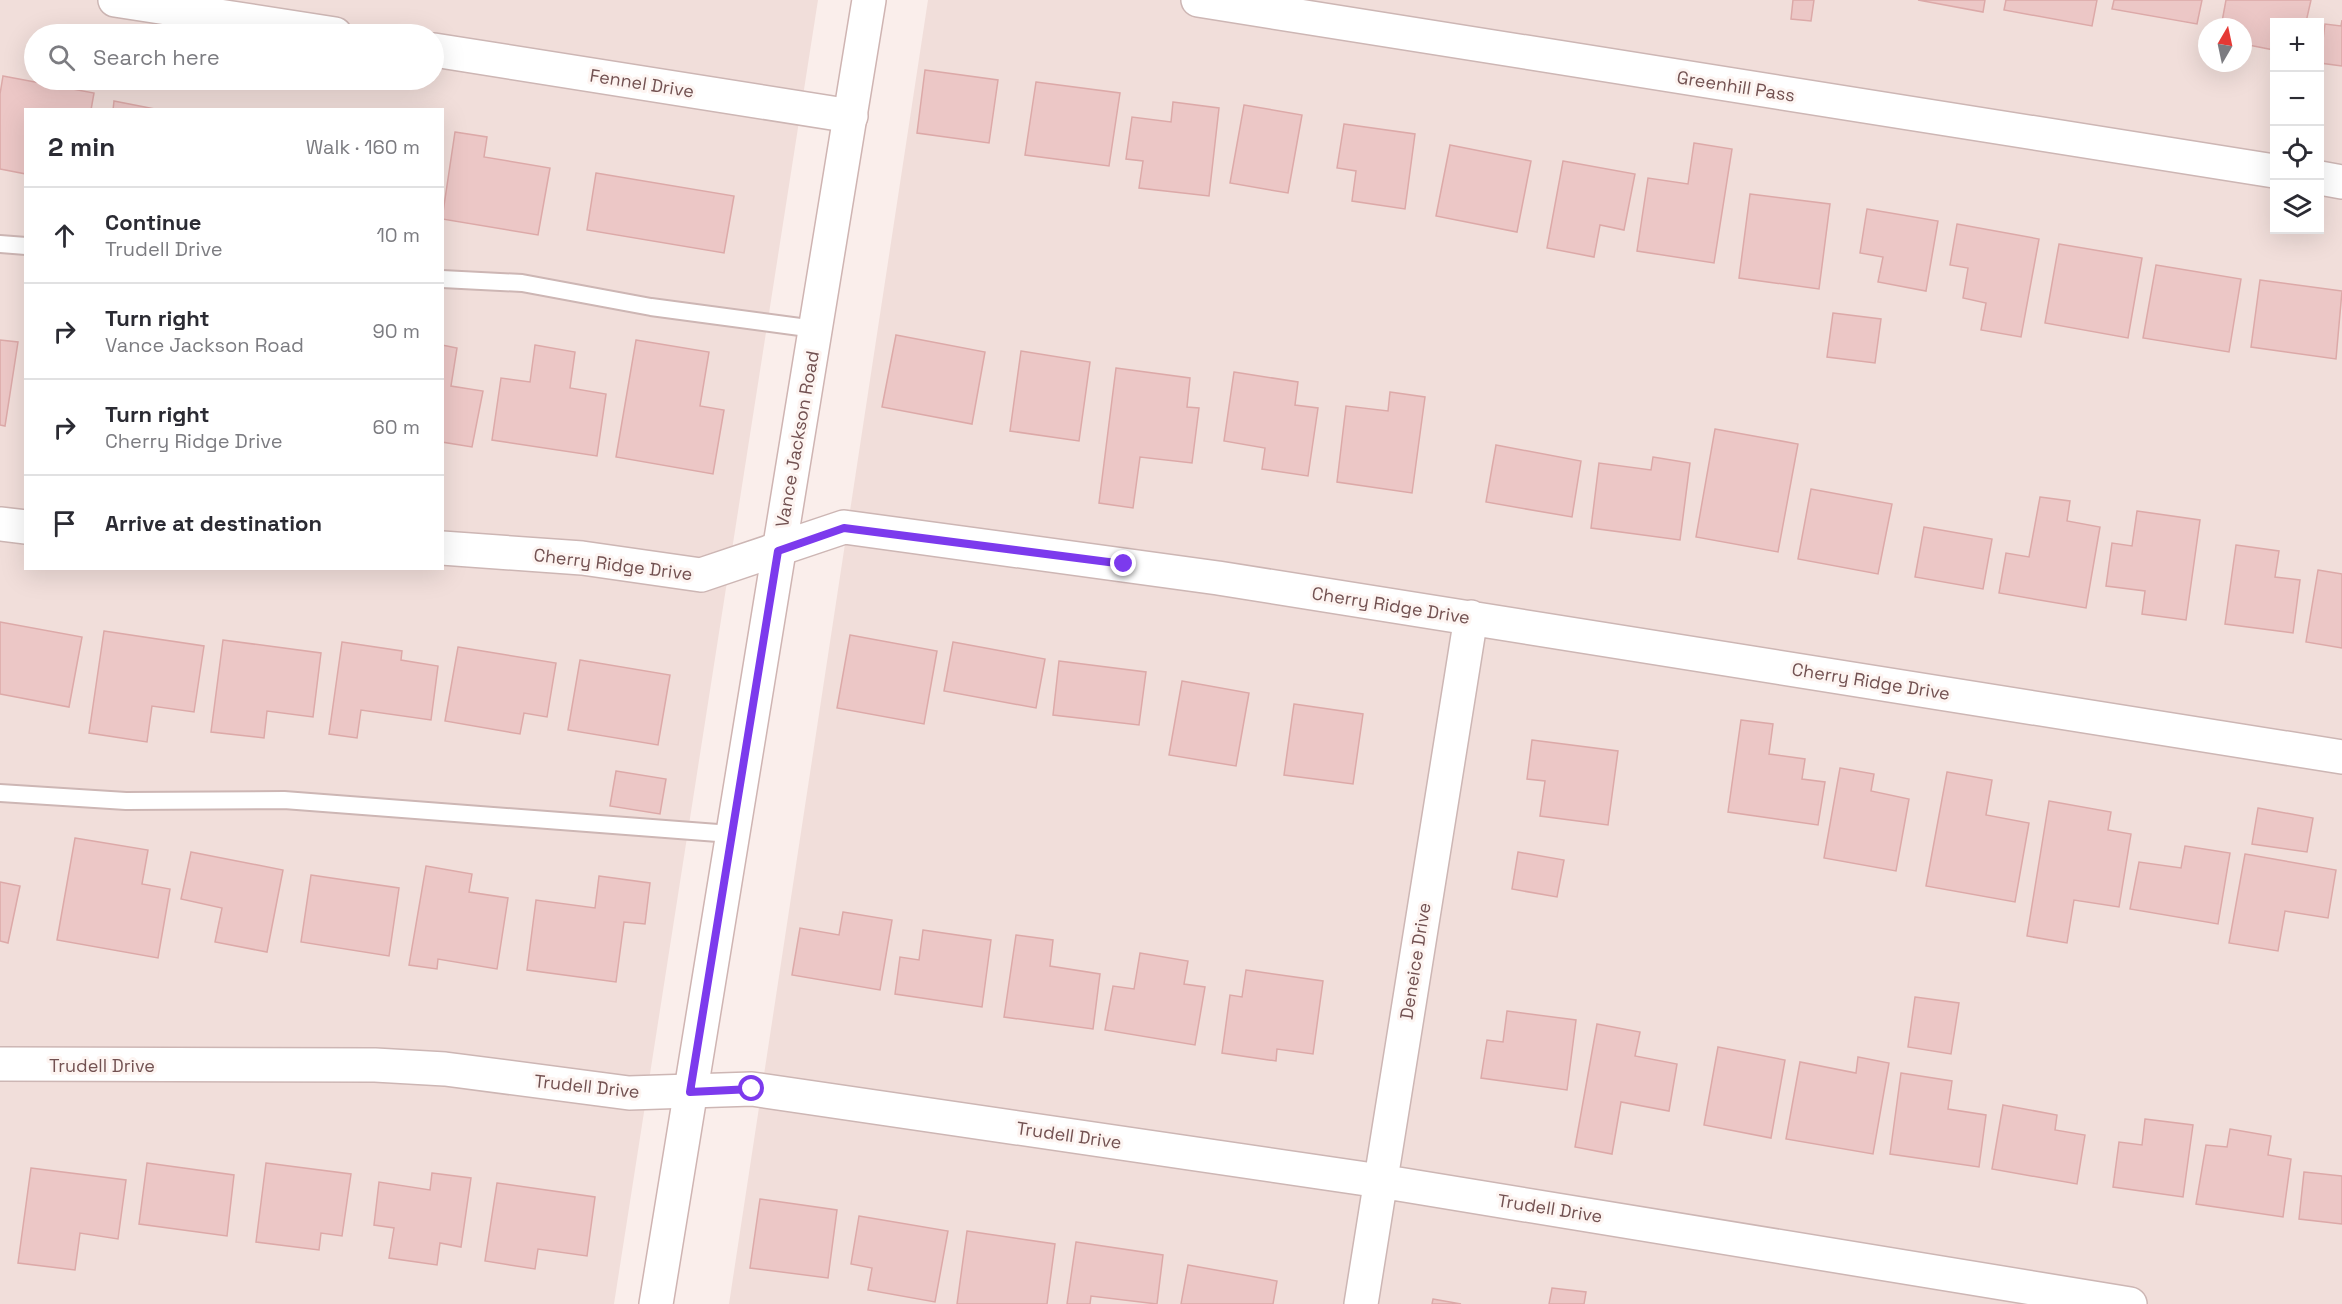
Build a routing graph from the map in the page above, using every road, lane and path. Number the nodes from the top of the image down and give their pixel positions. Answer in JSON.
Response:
{"nodes":[{"id":1,"x":115,"y":0,"type":"edge"},
{"id":2,"x":869,"y":0,"type":"edge"},
{"id":3,"x":1198,"y":0,"type":"edge"},
{"id":4,"x":270,"y":24,"type":"edge"},
{"id":5,"x":444,"y":52,"type":"edge"},
{"id":6,"x":851,"y":116,"type":"junction"},
{"id":7,"x":2270,"y":170,"type":"edge"},
{"id":8,"x":2324,"y":179,"type":"edge"},
{"id":9,"x":2342,"y":182,"type":"edge"},
{"id":10,"x":0,"y":244,"type":"edge"},
{"id":11,"x":24,"y":246,"type":"edge"},
{"id":12,"x":444,"y":279,"type":"edge"},
{"id":13,"x":815,"y":329,"type":"junction"},
{"id":14,"x":0,"y":524,"type":"edge"},
{"id":15,"x":24,"y":527,"type":"edge"},
{"id":16,"x":444,"y":548,"type":"edge"},
{"id":17,"x":778,"y":551,"type":"junction"},
{"id":18,"x":1470,"y":617,"type":"junction"},
{"id":19,"x":2342,"y":757,"type":"edge"},
{"id":20,"x":0,"y":793,"type":"edge"},
{"id":21,"x":731,"y":834,"type":"junction"},
{"id":22,"x":0,"y":1064,"type":"edge"},
{"id":23,"x":690,"y":1092,"type":"junction"},
{"id":24,"x":1380,"y":1181,"type":"junction"},
{"id":25,"x":656,"y":1304,"type":"edge"},
{"id":26,"x":1361,"y":1304,"type":"edge"},
{"id":27,"x":2130,"y":1304,"type":"edge"}],
"edges":[{"from":1,"to":4,"type":"street"},
{"from":2,"to":6,"type":"street","name":"Vance Jackson Road"},
{"from":3,"to":7,"type":"street","name":"Greenhill Pass"},
{"from":5,"to":6,"type":"street","name":"Fennel Drive"},
{"from":6,"to":13,"type":"street","name":"Vance Jackson Road"},
{"from":8,"to":9,"type":"street"},
{"from":10,"to":11,"type":"lane"},
{"from":12,"to":13,"type":"lane"},
{"from":13,"to":17,"type":"street","name":"Vance Jackson Road"},
{"from":14,"to":15,"type":"street"},
{"from":16,"to":17,"type":"street","name":"Cherry Ridge Drive"},
{"from":17,"to":18,"type":"street","name":"Cherry Ridge Drive"},
{"from":17,"to":21,"type":"street","name":"Vance Jackson Road"},
{"from":18,"to":19,"type":"street","name":"Cherry Ridge Drive"},
{"from":18,"to":24,"type":"street","name":"Deneice Drive"},
{"from":20,"to":21,"type":"lane"},
{"from":21,"to":23,"type":"street","name":"Vance Jackson Road"},
{"from":22,"to":23,"type":"street","name":"Trudell Drive"},
{"from":23,"to":24,"type":"street","name":"Trudell Drive"},
{"from":23,"to":25,"type":"street","name":"Vance Jackson Road"},
{"from":24,"to":26,"type":"street","name":"Deneice Drive"},
{"from":24,"to":27,"type":"street","name":"Trudell Drive"}]}
